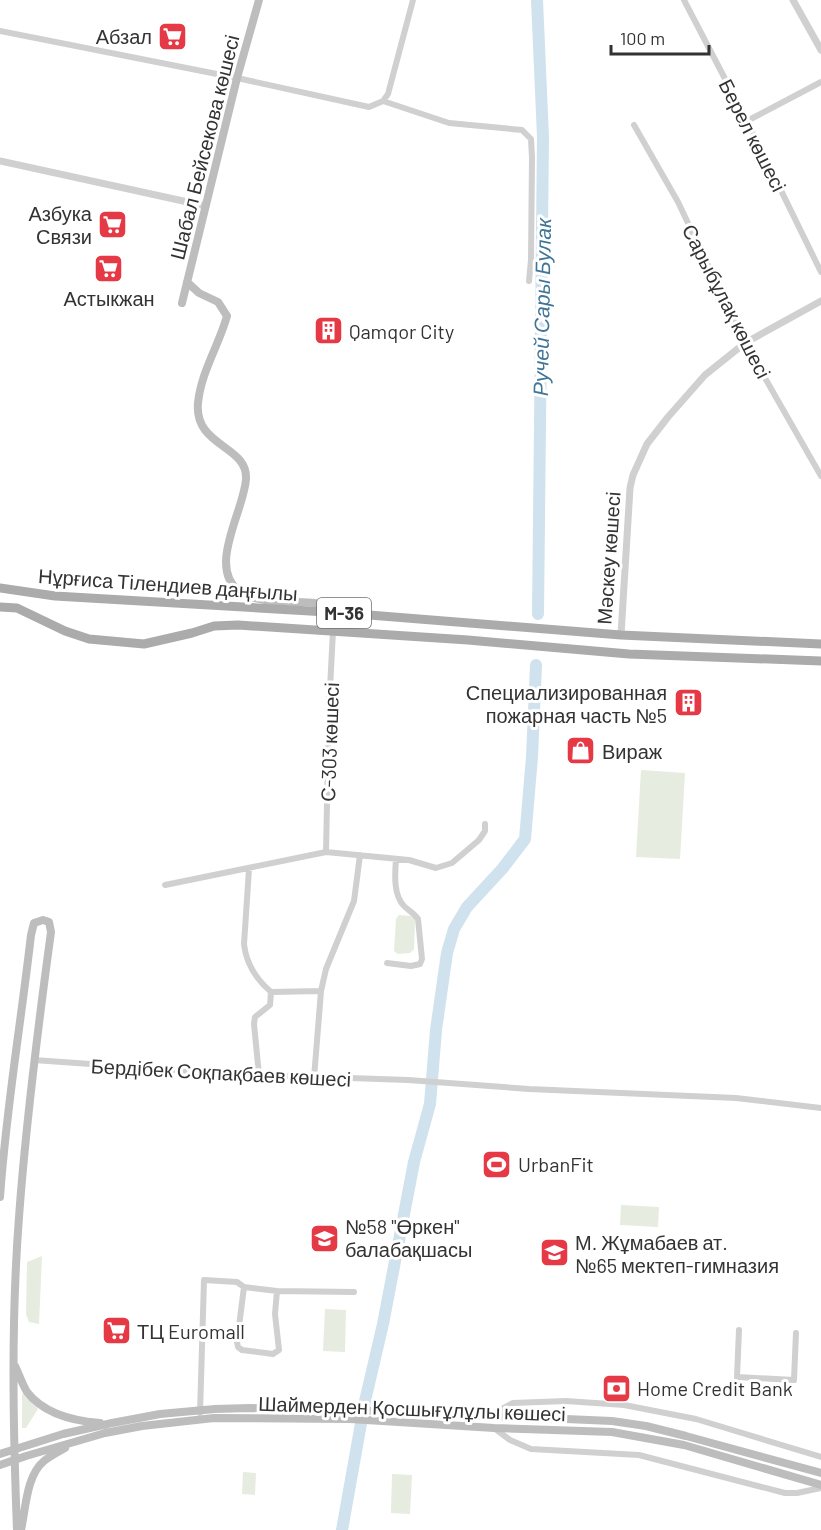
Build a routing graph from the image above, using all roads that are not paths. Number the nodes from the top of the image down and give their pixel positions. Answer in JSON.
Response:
{"nodes":[{"id":1,"x":259,"y":0,"type":"edge"},
{"id":2,"x":413,"y":0,"type":"edge"},
{"id":3,"x":684,"y":0,"type":"edge"},
{"id":4,"x":793,"y":0,"type":"edge"},
{"id":5,"x":0,"y":31,"type":"edge"},
{"id":6,"x":821,"y":50,"type":"edge"},
{"id":7,"x":237,"y":78,"type":"junction"},
{"id":8,"x":821,"y":82,"type":"edge"},
{"id":9,"x":381,"y":103,"type":"junction"},
{"id":10,"x":747,"y":121,"type":"junction"},
{"id":11,"x":634,"y":125,"type":"dead end"},
{"id":12,"x":0,"y":161,"type":"edge"},
{"id":13,"x":206,"y":206,"type":"junction"},
{"id":14,"x":821,"y":272,"type":"edge"},
{"id":15,"x":529,"y":281,"type":"dead end"},
{"id":16,"x":187,"y":282,"type":"junction"},
{"id":17,"x":821,"y":301,"type":"edge"},
{"id":18,"x":182,"y":303,"type":"dead end"},
{"id":19,"x":745,"y":343,"type":"junction"},
{"id":20,"x":821,"y":476,"type":"edge"},
{"id":21,"x":0,"y":588,"type":"edge"},
{"id":22,"x":19,"y":591,"type":"junction"},
{"id":23,"x":0,"y":607,"type":"edge"},
{"id":24,"x":17,"y":608,"type":"junction"},
{"id":25,"x":344,"y":613,"type":"junction"},
{"id":26,"x":470,"y":622,"type":"junction"},
{"id":27,"x":333,"y":631,"type":"junction"},
{"id":28,"x":621,"y":635,"type":"junction"},
{"id":29,"x":468,"y":640,"type":"junction"},
{"id":30,"x":821,"y":644,"type":"edge"},
{"id":31,"x":620,"y":653,"type":"junction"},
{"id":32,"x":821,"y":661,"type":"edge"},
{"id":33,"x":485,"y":824,"type":"dead end"},
{"id":34,"x":326,"y":852,"type":"junction"},
{"id":35,"x":360,"y":855,"type":"junction"},
{"id":36,"x":396,"y":859,"type":"junction"},
{"id":37,"x":249,"y":869,"type":"junction"},
{"id":38,"x":165,"y":885,"type":"dead end"},
{"id":39,"x":387,"y":963,"type":"dead end"},
{"id":40,"x":321,"y":991,"type":"junction"},
{"id":41,"x":271,"y":992,"type":"junction"},
{"id":42,"x":34,"y":1060,"type":"junction"},
{"id":43,"x":259,"y":1075,"type":"junction"},
{"id":44,"x":314,"y":1078,"type":"junction"},
{"id":45,"x":821,"y":1108,"type":"edge"},
{"id":46,"x":0,"y":1197,"type":"edge"},
{"id":47,"x":244,"y":1287,"type":"junction"},
{"id":48,"x":277,"y":1291,"type":"junction"},
{"id":49,"x":354,"y":1292,"type":"dead end"},
{"id":50,"x":739,"y":1330,"type":"dead end"},
{"id":51,"x":796,"y":1333,"type":"dead end"},
{"id":52,"x":13,"y":1361,"type":"junction"},
{"id":53,"x":200,"y":1415,"type":"junction"},
{"id":54,"x":378,"y":1415,"type":"junction"},
{"id":55,"x":488,"y":1416,"type":"junction"},
{"id":56,"x":112,"y":1423,"type":"junction"},
{"id":57,"x":494,"y":1428,"type":"junction"},
{"id":58,"x":77,"y":1441,"type":"junction"},
{"id":59,"x":14,"y":1449,"type":"junction"},
{"id":60,"x":0,"y":1454,"type":"edge"},
{"id":61,"x":821,"y":1456,"type":"edge"},
{"id":62,"x":14,"y":1460,"type":"junction"},
{"id":63,"x":0,"y":1465,"type":"edge"},
{"id":64,"x":821,"y":1473,"type":"edge"},
{"id":65,"x":821,"y":1487,"type":"edge"},
{"id":66,"x":19,"y":1530,"type":"edge"}],
"edges":[{"from":1,"to":7,"type":"main road","name":"Шабал Бейсекова көшесі"},
{"from":2,"to":9,"type":"street"},
{"from":3,"to":10,"type":"street","name":"Берел көшесі"},
{"from":4,"to":6,"type":"street"},
{"from":5,"to":7,"type":"street"},
{"from":7,"to":9,"type":"street"},
{"from":7,"to":13,"type":"main road","name":"Шабал Бейсекова көшесі"},
{"from":8,"to":10,"type":"street"},
{"from":9,"to":15,"type":"street"},
{"from":10,"to":14,"type":"street","name":"Берел көшесі"},
{"from":11,"to":19,"type":"street","name":"Сарыбұлақ көшесі"},
{"from":12,"to":13,"type":"street"},
{"from":13,"to":16,"type":"main road","name":"Шабал Бейсекова көшесі"},
{"from":16,"to":18,"type":"main road","name":"Шабал Бейсекова көшесі"},
{"from":16,"to":25,"type":"main road"},
{"from":17,"to":19,"type":"street","name":"Мәскеу көшесі"},
{"from":19,"to":20,"type":"street","name":"Сарыбұлақ көшесі"},
{"from":19,"to":28,"type":"street","name":"Мәскеу көшесі"},
{"from":21,"to":22,"type":"main road","name":"Нұрғиса Тілендиев даңғылы","number":"M-36"},
{"from":22,"to":24,"type":"main road"},
{"from":22,"to":25,"type":"main road","name":"Нұрғиса Тілендиев даңғылы","number":"M-36"},
{"from":23,"to":24,"type":"main road","name":"Нұрғиса Тілендиев даңғылы","number":"M-36"},
{"from":24,"to":27,"type":"main road","name":"Нұрғиса Тілендиев даңғылы","number":"M-36"},
{"from":25,"to":26,"type":"main road","name":"Нұрғиса Тілендиев даңғылы","number":"M-36"},
{"from":26,"to":28,"type":"main road","name":"Нұрғиса Тілендиев даңғылы","number":"M-36"},
{"from":26,"to":29,"type":"main road"},
{"from":27,"to":29,"type":"main road","name":"Нұрғиса Тілендиев даңғылы","number":"M-36"},
{"from":27,"to":34,"type":"street","name":"С-303 көшесі"},
{"from":28,"to":30,"type":"main road","number":"M-36"},
{"from":28,"to":31,"type":"main road","name":"Мәскеу көшесі"},
{"from":29,"to":31,"type":"main road","name":"Нұрғиса Тілендиев даңғылы","number":"M-36"},
{"from":31,"to":32,"type":"main road","number":"M-36"},
{"from":33,"to":36,"type":"street"},
{"from":34,"to":35,"type":"street"},
{"from":34,"to":37,"type":"street"},
{"from":35,"to":36,"type":"street"},
{"from":35,"to":40,"type":"street"},
{"from":36,"to":39,"type":"street"},
{"from":37,"to":38,"type":"street"},
{"from":37,"to":41,"type":"street"},
{"from":40,"to":41,"type":"street"},
{"from":40,"to":44,"type":"street"},
{"from":41,"to":43,"type":"street"},
{"from":42,"to":43,"type":"street","name":"Бердібек Соқпақбаев көшесі"},
{"from":42,"to":46,"type":"main road"},
{"from":42,"to":52,"type":"main road"},
{"from":43,"to":44,"type":"street","name":"Бердібек Соқпақбаев көшесі"},
{"from":44,"to":45,"type":"street","name":"Бердібек Соқпақбаев көшесі"},
{"from":47,"to":48,"type":"street"},
{"from":47,"to":48,"type":"street"},
{"from":47,"to":53,"type":"street"},
{"from":48,"to":49,"type":"street"},
{"from":50,"to":51,"type":"street"},
{"from":52,"to":56,"type":"main road"},
{"from":52,"to":59,"type":"main road"},
{"from":53,"to":54,"type":"main road","name":"Шаймерден Қосшығұлұлы көшесі"},
{"from":53,"to":56,"type":"main road","name":"Шаймерден Қосшығұлұлы көшесі"},
{"from":53,"to":58,"type":"main road","name":"Шаймерден Қосшығұлұлы көшесі"},
{"from":54,"to":55,"type":"main road","name":"Шаймерден Қосшығұлұлы көшесі"},
{"from":54,"to":57,"type":"main road","name":"Шаймерден Қосшығұлұлы көшесі"},
{"from":55,"to":61,"type":"street"},
{"from":55,"to":64,"type":"main road","name":"Шаймерден Қосшығұлұлы көшесі"},
{"from":56,"to":59,"type":"main road","name":"Шаймерден Қосшығұлұлы көшесі"},
{"from":57,"to":65,"type":"main road","name":"Шаймерден Қосшығұлұлы көшесі"},
{"from":57,"to":65,"type":"street"},
{"from":58,"to":62,"type":"main road","name":"Шаймерден Қосшығұлұлы көшесі"},
{"from":58,"to":66,"type":"main road"},
{"from":59,"to":60,"type":"main road","name":"Шаймерден Қосшығұлұлы көшесі"},
{"from":59,"to":62,"type":"main road"},
{"from":62,"to":63,"type":"main road","name":"Шаймерден Қосшығұлұлы көшесі"},
{"from":62,"to":66,"type":"main road"}]}
